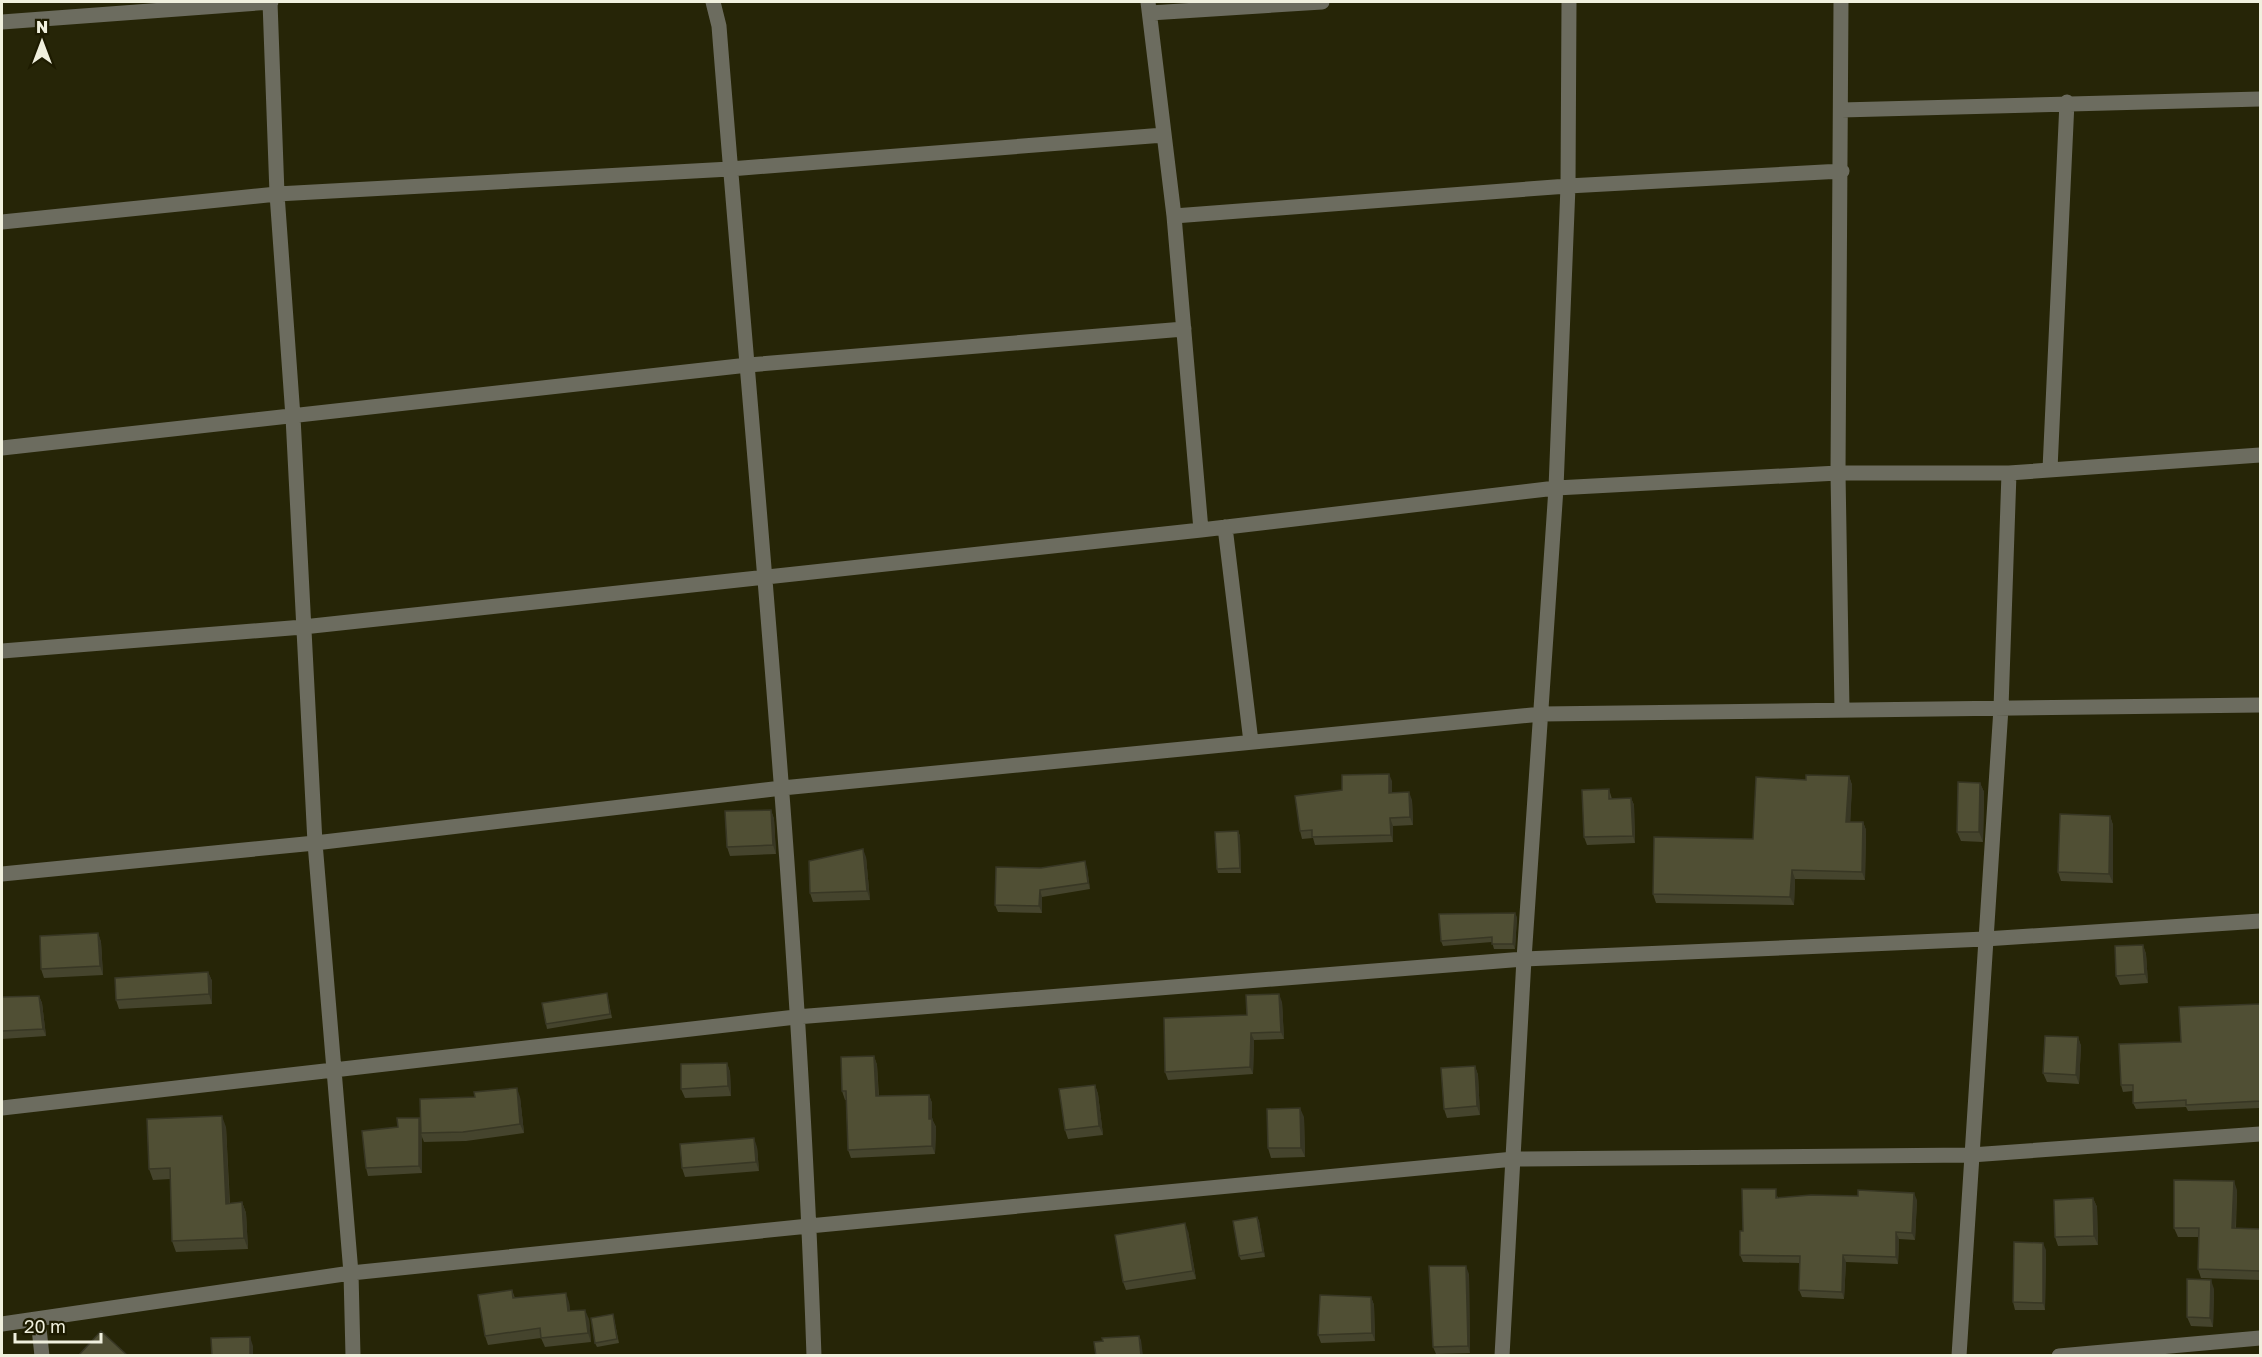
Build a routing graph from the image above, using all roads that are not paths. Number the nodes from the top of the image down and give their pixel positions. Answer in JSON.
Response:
{"nodes":[{"id":1,"x":270,"y":2,"type":"edge"},
{"id":2,"x":714,"y":2,"type":"edge"},
{"id":3,"x":1322,"y":2,"type":"edge"},
{"id":4,"x":1569,"y":2,"type":"edge"},
{"id":5,"x":1841,"y":2,"type":"edge"},
{"id":6,"x":1149,"y":7,"type":"edge"},
{"id":7,"x":2,"y":22,"type":"edge"},
{"id":8,"x":2260,"y":99,"type":"edge"},
{"id":9,"x":2067,"y":102,"type":"junction"},
{"id":10,"x":1841,"y":110,"type":"junction"},
{"id":11,"x":1164,"y":135,"type":"junction"},
{"id":12,"x":730,"y":169,"type":"junction"},
{"id":13,"x":1842,"y":171,"type":"junction"},
{"id":14,"x":1568,"y":186,"type":"junction"},
{"id":15,"x":277,"y":194,"type":"junction"},
{"id":16,"x":1174,"y":216,"type":"junction"},
{"id":17,"x":2,"y":222,"type":"edge"},
{"id":18,"x":1184,"y":329,"type":"junction"},
{"id":19,"x":748,"y":364,"type":"junction"},
{"id":20,"x":293,"y":417,"type":"junction"},
{"id":21,"x":2,"y":448,"type":"edge"},
{"id":22,"x":2260,"y":455,"type":"edge"},
{"id":23,"x":2050,"y":469,"type":"junction"},
{"id":24,"x":2009,"y":472,"type":"junction"},
{"id":25,"x":1838,"y":473,"type":"junction"},
{"id":26,"x":1556,"y":488,"type":"junction"},
{"id":27,"x":1225,"y":527,"type":"junction"},
{"id":28,"x":1201,"y":530,"type":"junction"},
{"id":29,"x":765,"y":576,"type":"junction"},
{"id":30,"x":303,"y":627,"type":"junction"},
{"id":31,"x":2,"y":651,"type":"edge"},
{"id":32,"x":2260,"y":705,"type":"edge"},
{"id":33,"x":2001,"y":708,"type":"junction"},
{"id":34,"x":1842,"y":710,"type":"junction"},
{"id":35,"x":1542,"y":714,"type":"junction"},
{"id":36,"x":1251,"y":742,"type":"junction"},
{"id":37,"x":782,"y":788,"type":"junction"},
{"id":38,"x":315,"y":843,"type":"junction"},
{"id":39,"x":2,"y":874,"type":"edge"},
{"id":40,"x":2260,"y":921,"type":"edge"},
{"id":41,"x":1985,"y":939,"type":"junction"},
{"id":42,"x":1524,"y":959,"type":"junction"},
{"id":43,"x":796,"y":1017,"type":"junction"},
{"id":44,"x":334,"y":1070,"type":"junction"},
{"id":45,"x":2,"y":1108,"type":"edge"},
{"id":46,"x":2260,"y":1134,"type":"edge"},
{"id":47,"x":1971,"y":1155,"type":"junction"},
{"id":48,"x":1514,"y":1159,"type":"junction"},
{"id":49,"x":810,"y":1226,"type":"junction"},
{"id":50,"x":351,"y":1273,"type":"junction"},
{"id":51,"x":38,"y":1318,"type":"junction"},
{"id":52,"x":2,"y":1324,"type":"edge"},
{"id":53,"x":2260,"y":1338,"type":"edge"},
{"id":54,"x":42,"y":1356,"type":"edge"},
{"id":55,"x":353,"y":1356,"type":"edge"},
{"id":56,"x":814,"y":1356,"type":"edge"},
{"id":57,"x":1502,"y":1356,"type":"edge"},
{"id":58,"x":1959,"y":1356,"type":"edge"},
{"id":59,"x":2059,"y":1356,"type":"edge"}],
"edges":[{"from":1,"to":7,"type":"street"},
{"from":1,"to":15,"type":"street"},
{"from":2,"to":12,"type":"street"},
{"from":3,"to":6,"type":"street"},
{"from":4,"to":14,"type":"street"},
{"from":5,"to":10,"type":"street"},
{"from":6,"to":11,"type":"street"},
{"from":8,"to":9,"type":"street"},
{"from":9,"to":10,"type":"street"},
{"from":9,"to":23,"type":"street"},
{"from":10,"to":13,"type":"street"},
{"from":11,"to":12,"type":"street"},
{"from":11,"to":16,"type":"street"},
{"from":12,"to":15,"type":"street"},
{"from":12,"to":19,"type":"street"},
{"from":13,"to":14,"type":"street"},
{"from":13,"to":25,"type":"street"},
{"from":14,"to":16,"type":"street"},
{"from":14,"to":26,"type":"street"},
{"from":15,"to":17,"type":"street"},
{"from":15,"to":20,"type":"street"},
{"from":16,"to":18,"type":"street"},
{"from":18,"to":19,"type":"street"},
{"from":18,"to":28,"type":"street"},
{"from":19,"to":20,"type":"street"},
{"from":19,"to":29,"type":"street"},
{"from":20,"to":21,"type":"street"},
{"from":20,"to":30,"type":"street"},
{"from":22,"to":23,"type":"street"},
{"from":23,"to":24,"type":"street"},
{"from":24,"to":25,"type":"street"},
{"from":24,"to":33,"type":"street"},
{"from":25,"to":26,"type":"street"},
{"from":25,"to":34,"type":"street"},
{"from":26,"to":27,"type":"street"},
{"from":26,"to":35,"type":"street"},
{"from":27,"to":28,"type":"street"},
{"from":27,"to":36,"type":"street"},
{"from":28,"to":29,"type":"street"},
{"from":29,"to":30,"type":"street"},
{"from":29,"to":37,"type":"street"},
{"from":30,"to":31,"type":"street"},
{"from":30,"to":38,"type":"street"},
{"from":32,"to":33,"type":"street"},
{"from":33,"to":34,"type":"street"},
{"from":33,"to":41,"type":"street"},
{"from":34,"to":35,"type":"street"},
{"from":35,"to":36,"type":"street"},
{"from":35,"to":42,"type":"street"},
{"from":36,"to":37,"type":"street"},
{"from":37,"to":38,"type":"street"},
{"from":37,"to":43,"type":"street"},
{"from":38,"to":39,"type":"street"},
{"from":38,"to":44,"type":"street"},
{"from":40,"to":41,"type":"street"},
{"from":41,"to":42,"type":"street"},
{"from":41,"to":47,"type":"street"},
{"from":42,"to":43,"type":"street"},
{"from":42,"to":48,"type":"street"},
{"from":43,"to":44,"type":"street"},
{"from":43,"to":49,"type":"street"},
{"from":44,"to":45,"type":"street"},
{"from":44,"to":50,"type":"street"},
{"from":46,"to":47,"type":"street"},
{"from":47,"to":48,"type":"street"},
{"from":47,"to":58,"type":"street"},
{"from":48,"to":49,"type":"street"},
{"from":48,"to":57,"type":"street"},
{"from":49,"to":50,"type":"street"},
{"from":49,"to":56,"type":"street"},
{"from":50,"to":51,"type":"street"},
{"from":50,"to":55,"type":"street"},
{"from":51,"to":52,"type":"street"},
{"from":51,"to":54,"type":"street"},
{"from":53,"to":59,"type":"street"}]}
